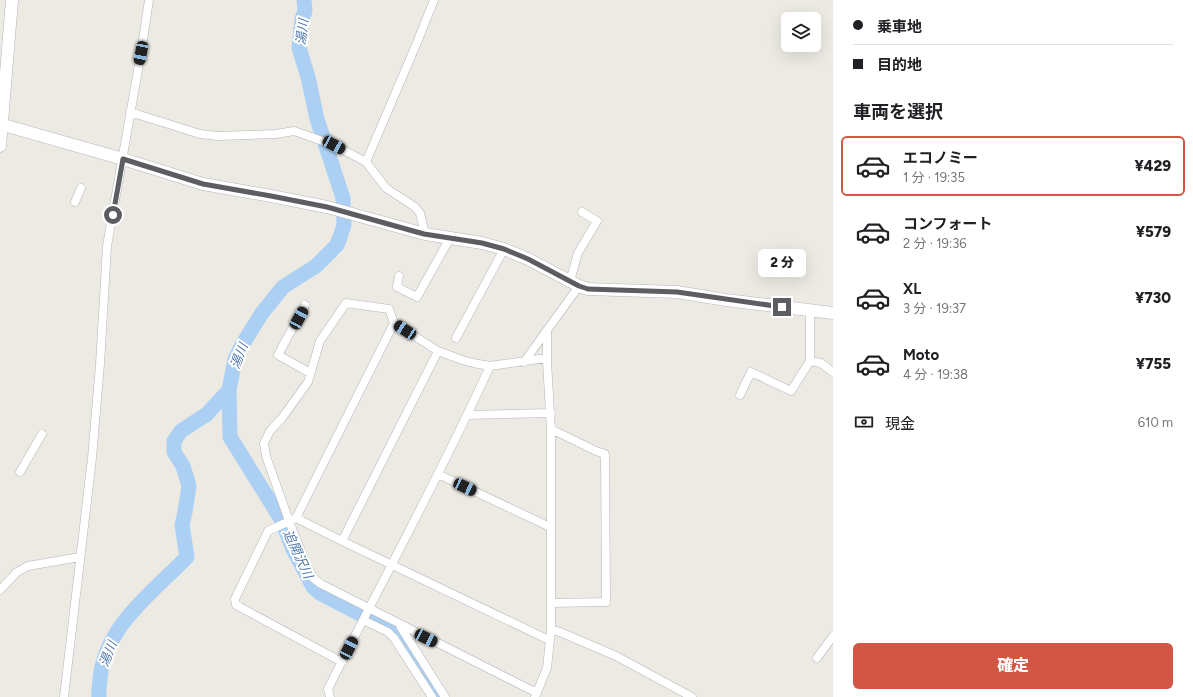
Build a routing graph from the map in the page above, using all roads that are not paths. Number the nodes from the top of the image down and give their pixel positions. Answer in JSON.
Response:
{"nodes":[{"id":1,"x":12,"y":0,"type":"edge"},
{"id":2,"x":149,"y":0,"type":"edge"},
{"id":3,"x":434,"y":0,"type":"edge"},
{"id":4,"x":130,"y":112,"type":"junction"},
{"id":5,"x":1,"y":124,"type":"edge"},
{"id":6,"x":0,"y":146,"type":"edge"},
{"id":7,"x":123,"y":159,"type":"junction"},
{"id":8,"x":366,"y":162,"type":"junction"},
{"id":9,"x":81,"y":188,"type":"dead end"},
{"id":10,"x":75,"y":202,"type":"dead end"},
{"id":11,"x":582,"y":212,"type":"dead end"},
{"id":12,"x":424,"y":234,"type":"junction"},
{"id":13,"x":450,"y":238,"type":"junction"},
{"id":14,"x":504,"y":249,"type":"junction"},
{"id":15,"x":399,"y":276,"type":"dead end"},
{"id":16,"x":575,"y":284,"type":"junction"},
{"id":17,"x":305,"y":305,"type":"dead end"},
{"id":18,"x":810,"y":310,"type":"junction"},
{"id":19,"x":833,"y":313,"type":"edge"},
{"id":20,"x":394,"y":323,"type":"junction"},
{"id":21,"x":547,"y":331,"type":"junction"},
{"id":22,"x":456,"y":338,"type":"dead end"},
{"id":23,"x":438,"y":351,"type":"junction"},
{"id":24,"x":546,"y":358,"type":"junction"},
{"id":25,"x":524,"y":362,"type":"junction"},
{"id":26,"x":810,"y":362,"type":"junction"},
{"id":27,"x":490,"y":366,"type":"junction"},
{"id":28,"x":833,"y":372,"type":"edge"},
{"id":29,"x":310,"y":373,"type":"junction"},
{"id":30,"x":740,"y":396,"type":"dead end"},
{"id":31,"x":550,"y":413,"type":"junction"},
{"id":32,"x":467,"y":416,"type":"junction"},
{"id":33,"x":551,"y":429,"type":"junction"},
{"id":34,"x":42,"y":434,"type":"dead end"},
{"id":35,"x":20,"y":472,"type":"dead end"},
{"id":36,"x":438,"y":474,"type":"junction"},
{"id":37,"x":287,"y":522,"type":"junction"},
{"id":38,"x":550,"y":527,"type":"junction"},
{"id":39,"x":342,"y":541,"type":"junction"},
{"id":40,"x":80,"y":557,"type":"junction"},
{"id":41,"x":391,"y":565,"type":"junction"},
{"id":42,"x":0,"y":590,"type":"edge"},
{"id":43,"x":551,"y":603,"type":"junction"},
{"id":44,"x":366,"y":614,"type":"junction"},
{"id":45,"x":400,"y":625,"type":"junction"},
{"id":46,"x":550,"y":630,"type":"junction"},
{"id":47,"x":833,"y":636,"type":"edge"},
{"id":48,"x":549,"y":640,"type":"junction"},
{"id":49,"x":817,"y":658,"type":"dead end"},
{"id":50,"x":342,"y":662,"type":"junction"},
{"id":51,"x":536,"y":695,"type":"edge"},
{"id":52,"x":64,"y":697,"type":"edge"},
{"id":53,"x":330,"y":697,"type":"edge"},
{"id":54,"x":432,"y":697,"type":"edge"},
{"id":55,"x":445,"y":697,"type":"edge"},
{"id":56,"x":692,"y":697,"type":"edge"}],
"edges":[{"from":1,"to":5,"type":"street"},
{"from":2,"to":4,"type":"street"},
{"from":3,"to":8,"type":"street"},
{"from":4,"to":7,"type":"street"},
{"from":4,"to":8,"type":"street"},
{"from":5,"to":6,"type":"street"},
{"from":5,"to":7,"type":"street"},
{"from":7,"to":12,"type":"street"},
{"from":7,"to":40,"type":"street"},
{"from":8,"to":12,"type":"street"},
{"from":9,"to":10,"type":"street"},
{"from":11,"to":16,"type":"street"},
{"from":12,"to":13,"type":"street"},
{"from":13,"to":14,"type":"street"},
{"from":13,"to":15,"type":"street"},
{"from":14,"to":16,"type":"street"},
{"from":14,"to":22,"type":"street"},
{"from":16,"to":18,"type":"street"},
{"from":16,"to":21,"type":"street"},
{"from":17,"to":29,"type":"street"},
{"from":18,"to":19,"type":"street"},
{"from":18,"to":26,"type":"street"},
{"from":20,"to":23,"type":"street"},
{"from":20,"to":29,"type":"street"},
{"from":20,"to":37,"type":"street"},
{"from":21,"to":24,"type":"street"},
{"from":21,"to":25,"type":"street"},
{"from":23,"to":27,"type":"street"},
{"from":23,"to":39,"type":"street"},
{"from":24,"to":25,"type":"street"},
{"from":24,"to":31,"type":"street"},
{"from":25,"to":27,"type":"street"},
{"from":26,"to":28,"type":"street"},
{"from":26,"to":30,"type":"street"},
{"from":27,"to":32,"type":"street"},
{"from":29,"to":37,"type":"street"},
{"from":31,"to":32,"type":"street"},
{"from":31,"to":33,"type":"street"},
{"from":32,"to":36,"type":"street"},
{"from":33,"to":38,"type":"street"},
{"from":33,"to":43,"type":"street"},
{"from":34,"to":35,"type":"street"},
{"from":36,"to":38,"type":"street"},
{"from":36,"to":41,"type":"street"},
{"from":37,"to":39,"type":"street"},
{"from":37,"to":44,"type":"street"},
{"from":37,"to":50,"type":"street"},
{"from":38,"to":43,"type":"street"},
{"from":39,"to":41,"type":"street"},
{"from":40,"to":42,"type":"street"},
{"from":40,"to":52,"type":"street"},
{"from":41,"to":44,"type":"street"},
{"from":41,"to":48,"type":"street"},
{"from":43,"to":46,"type":"street"},
{"from":44,"to":45,"type":"street"},
{"from":44,"to":50,"type":"street"},
{"from":44,"to":54,"type":"street"},
{"from":45,"to":51,"type":"street"},
{"from":45,"to":55,"type":"street"},
{"from":46,"to":48,"type":"street"},
{"from":46,"to":56,"type":"street"},
{"from":47,"to":49,"type":"street"},
{"from":48,"to":51,"type":"street"},
{"from":50,"to":53,"type":"street"}]}
